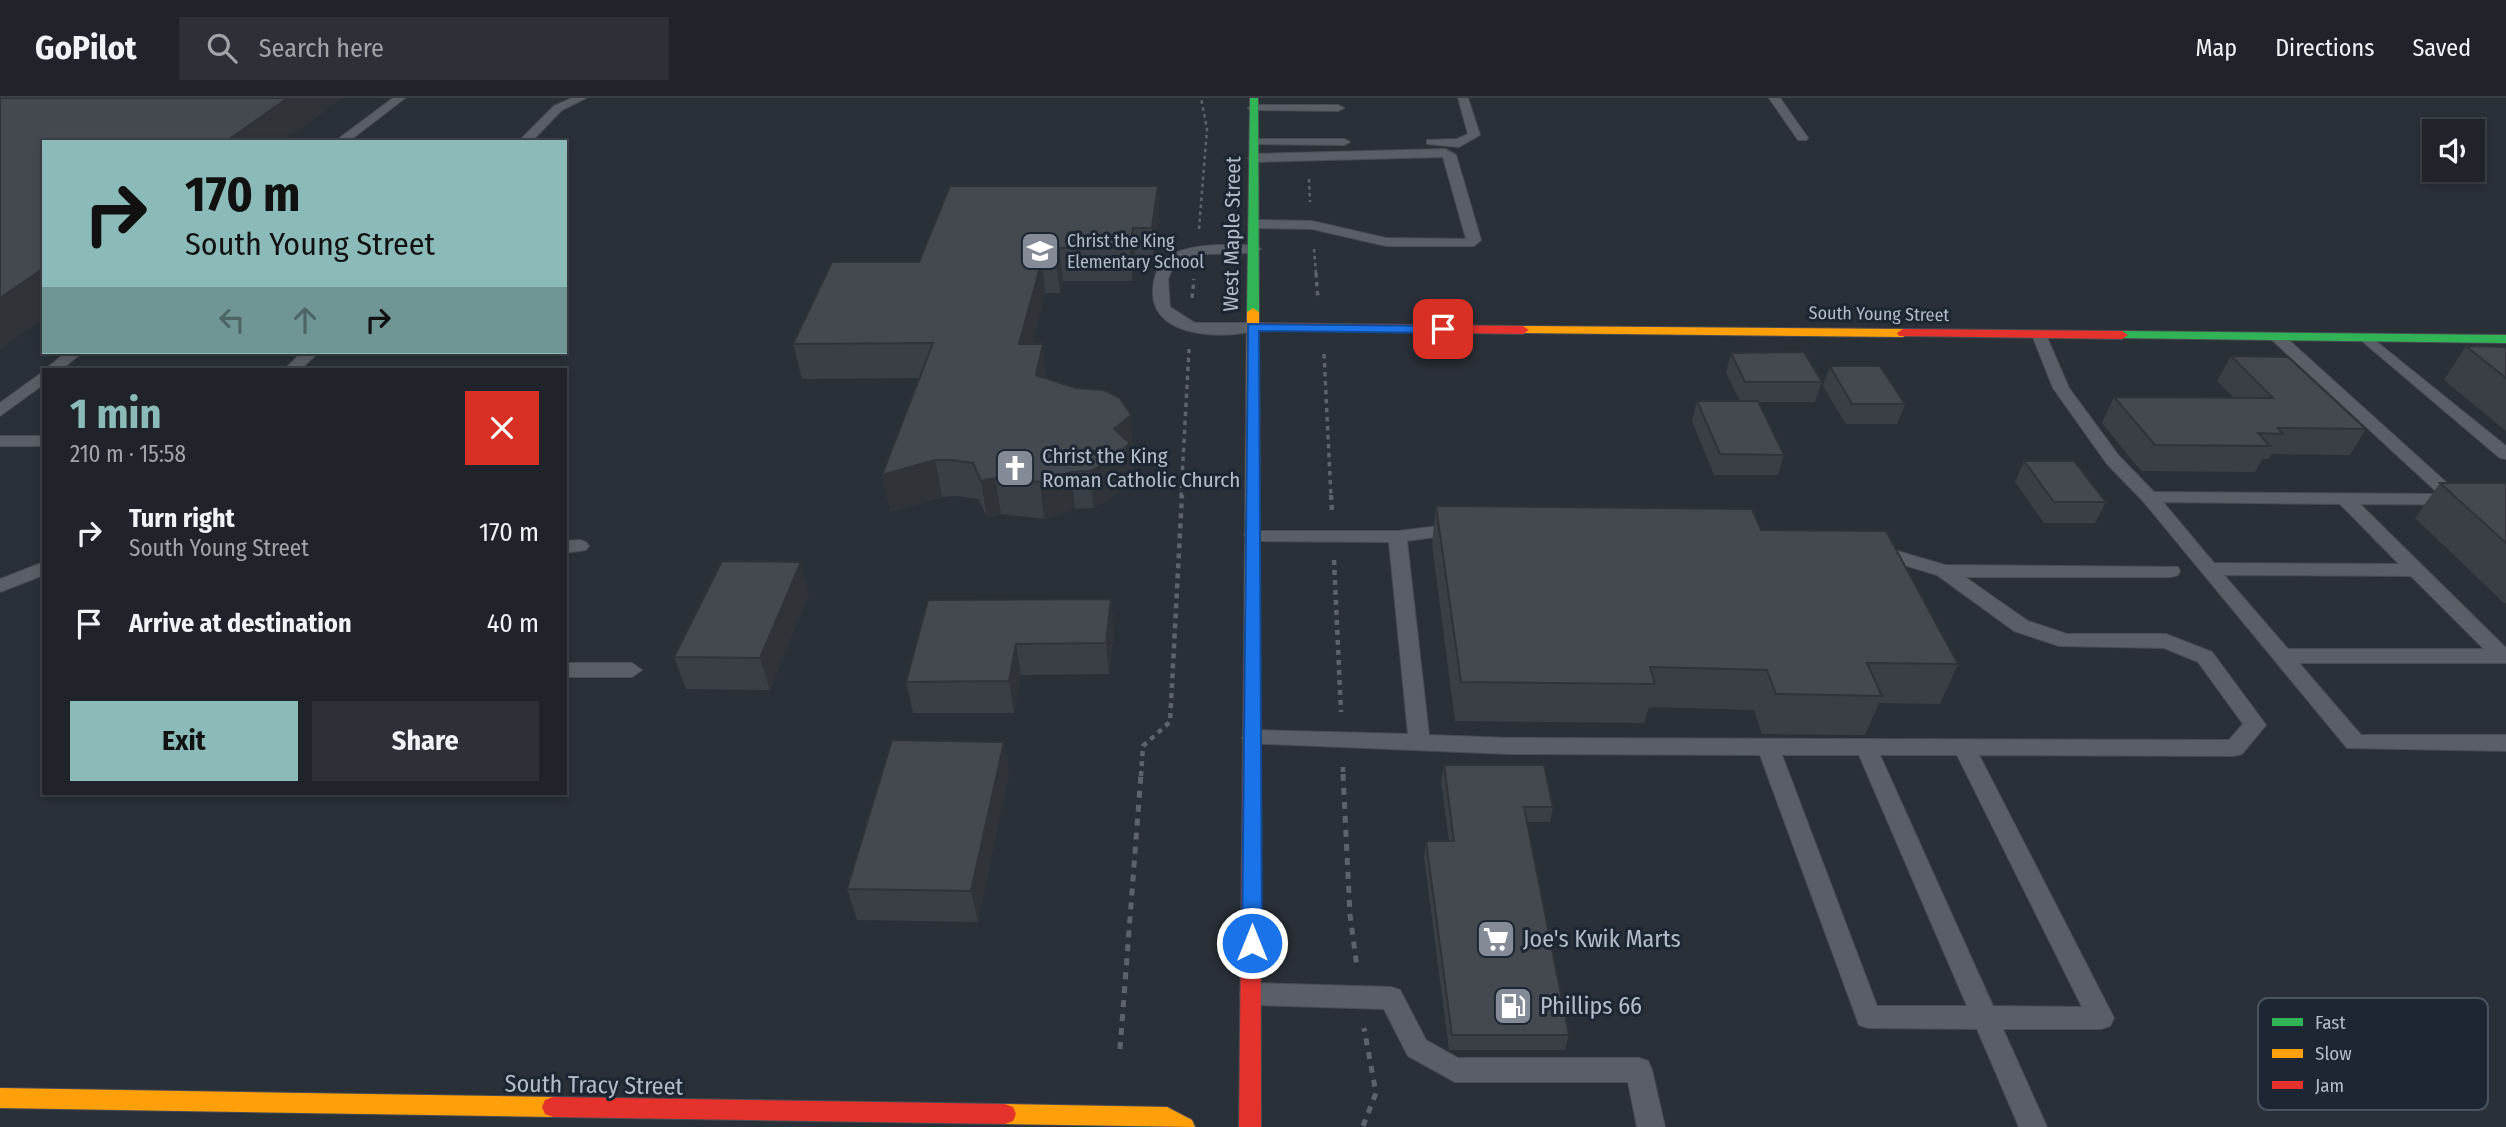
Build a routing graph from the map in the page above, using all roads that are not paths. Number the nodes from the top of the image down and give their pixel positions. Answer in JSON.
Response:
{"nodes":[{"id":1,"x":400,"y":98,"type":"edge"},
{"id":2,"x":581,"y":98,"type":"edge"},
{"id":3,"x":1463,"y":98,"type":"edge"},
{"id":4,"x":1774,"y":98,"type":"edge"},
{"id":5,"x":1254,"y":103,"type":"edge"},
{"id":6,"x":1338,"y":108,"type":"edge"},
{"id":7,"x":1802,"y":138,"type":"dead end"},
{"id":8,"x":343,"y":140,"type":"edge"},
{"id":9,"x":526,"y":140,"type":"edge"},
{"id":10,"x":1254,"y":150,"type":"junction"},
{"id":11,"x":1254,"y":224,"type":"junction"},
{"id":12,"x":1254,"y":249,"type":"junction"},
{"id":13,"x":1253,"y":327,"type":"junction"},
{"id":14,"x":2039,"y":335,"type":"junction"},
{"id":15,"x":2277,"y":337,"type":"junction"},
{"id":16,"x":2367,"y":338,"type":"junction"},
{"id":17,"x":2506,"y":340,"type":"edge"},
{"id":18,"x":72,"y":354,"type":"edge"},
{"id":19,"x":308,"y":354,"type":"edge"},
{"id":20,"x":54,"y":368,"type":"edge"},
{"id":21,"x":293,"y":368,"type":"edge"},
{"id":22,"x":42,"y":378,"type":"edge"},
{"id":23,"x":0,"y":392,"type":"edge"},
{"id":24,"x":24,"y":392,"type":"junction"},
{"id":25,"x":0,"y":411,"type":"edge"},
{"id":26,"x":0,"y":441,"type":"edge"},
{"id":27,"x":42,"y":441,"type":"edge"},
{"id":28,"x":2506,"y":454,"type":"edge"},
{"id":29,"x":2149,"y":497,"type":"junction"},
{"id":30,"x":2345,"y":499,"type":"junction"},
{"id":31,"x":2455,"y":500,"type":"junction"},
{"id":32,"x":2506,"y":500,"type":"edge"},
{"id":33,"x":1477,"y":530,"type":"edge"},
{"id":34,"x":1253,"y":535,"type":"junction"},
{"id":35,"x":1398,"y":537,"type":"junction"},
{"id":36,"x":1861,"y":547,"type":"edge"},
{"id":37,"x":42,"y":569,"type":"edge"},
{"id":38,"x":2208,"y":569,"type":"junction"},
{"id":39,"x":2416,"y":570,"type":"junction"},
{"id":40,"x":1944,"y":571,"type":"junction"},
{"id":41,"x":2171,"y":571,"type":"dead end"},
{"id":42,"x":0,"y":586,"type":"edge"},
{"id":43,"x":2283,"y":656,"type":"junction"},
{"id":44,"x":2504,"y":656,"type":"edge"},
{"id":45,"x":567,"y":670,"type":"edge"},
{"id":46,"x":632,"y":670,"type":"dead end"},
{"id":47,"x":1254,"y":738,"type":"junction"},
{"id":48,"x":1419,"y":742,"type":"junction"},
{"id":49,"x":2506,"y":743,"type":"edge"},
{"id":50,"x":1768,"y":746,"type":"junction"},
{"id":51,"x":1866,"y":747,"type":"junction"},
{"id":52,"x":1964,"y":747,"type":"junction"},
{"id":53,"x":1252,"y":994,"type":"junction"},
{"id":54,"x":1985,"y":1018,"type":"junction"},
{"id":55,"x":0,"y":1098,"type":"edge"},
{"id":56,"x":1184,"y":1127,"type":"edge"},
{"id":57,"x":1250,"y":1127,"type":"edge"},
{"id":58,"x":1651,"y":1127,"type":"edge"},
{"id":59,"x":2033,"y":1127,"type":"edge"}],
"edges":[{"from":1,"to":8,"type":"lane"},
{"from":2,"to":9,"type":"lane"},
{"from":3,"to":10,"type":"lane"},
{"from":4,"to":7,"type":"lane"},
{"from":5,"to":6,"type":"lane"},
{"from":5,"to":10,"type":"street","name":"West Maple Street"},
{"from":10,"to":11,"type":"street","name":"West Maple Street"},
{"from":10,"to":11,"type":"lane"},
{"from":11,"to":12,"type":"street","name":"West Maple Street"},
{"from":12,"to":13,"type":"street","name":"West Maple Street"},
{"from":12,"to":13,"type":"lane"},
{"from":13,"to":14,"type":"street","name":"South Young Street"},
{"from":13,"to":34,"type":"street","name":"West Maple Street"},
{"from":14,"to":15,"type":"street","name":"South Young Street"},
{"from":14,"to":29,"type":"lane"},
{"from":15,"to":16,"type":"street","name":"South Young Street"},
{"from":15,"to":31,"type":"lane"},
{"from":16,"to":17,"type":"street","name":"South Young Street"},
{"from":16,"to":28,"type":"lane"},
{"from":18,"to":20,"type":"lane"},
{"from":19,"to":21,"type":"lane"},
{"from":22,"to":24,"type":"lane"},
{"from":23,"to":24,"type":"lane"},
{"from":24,"to":25,"type":"lane"},
{"from":26,"to":27,"type":"lane"},
{"from":29,"to":30,"type":"lane"},
{"from":29,"to":38,"type":"lane"},
{"from":30,"to":31,"type":"lane"},
{"from":30,"to":39,"type":"lane"},
{"from":31,"to":32,"type":"lane"},
{"from":33,"to":35,"type":"lane"},
{"from":34,"to":35,"type":"lane"},
{"from":34,"to":47,"type":"street","name":"West Maple Street"},
{"from":35,"to":48,"type":"lane"},
{"from":36,"to":40,"type":"lane"},
{"from":37,"to":42,"type":"lane"},
{"from":38,"to":39,"type":"lane"},
{"from":38,"to":43,"type":"lane"},
{"from":39,"to":44,"type":"lane"},
{"from":40,"to":41,"type":"lane"},
{"from":40,"to":52,"type":"lane"},
{"from":43,"to":44,"type":"lane"},
{"from":43,"to":49,"type":"lane"},
{"from":45,"to":46,"type":"lane"},
{"from":47,"to":48,"type":"lane"},
{"from":47,"to":53,"type":"street","name":"West Maple Street"},
{"from":48,"to":50,"type":"lane"},
{"from":50,"to":51,"type":"lane"},
{"from":50,"to":54,"type":"lane"},
{"from":51,"to":52,"type":"lane"},
{"from":51,"to":54,"type":"lane"},
{"from":52,"to":54,"type":"lane"},
{"from":53,"to":57,"type":"street","name":"West Maple Street"},
{"from":53,"to":58,"type":"lane"},
{"from":54,"to":59,"type":"lane"},
{"from":55,"to":56,"type":"street","name":"South Tracy Street"}]}
